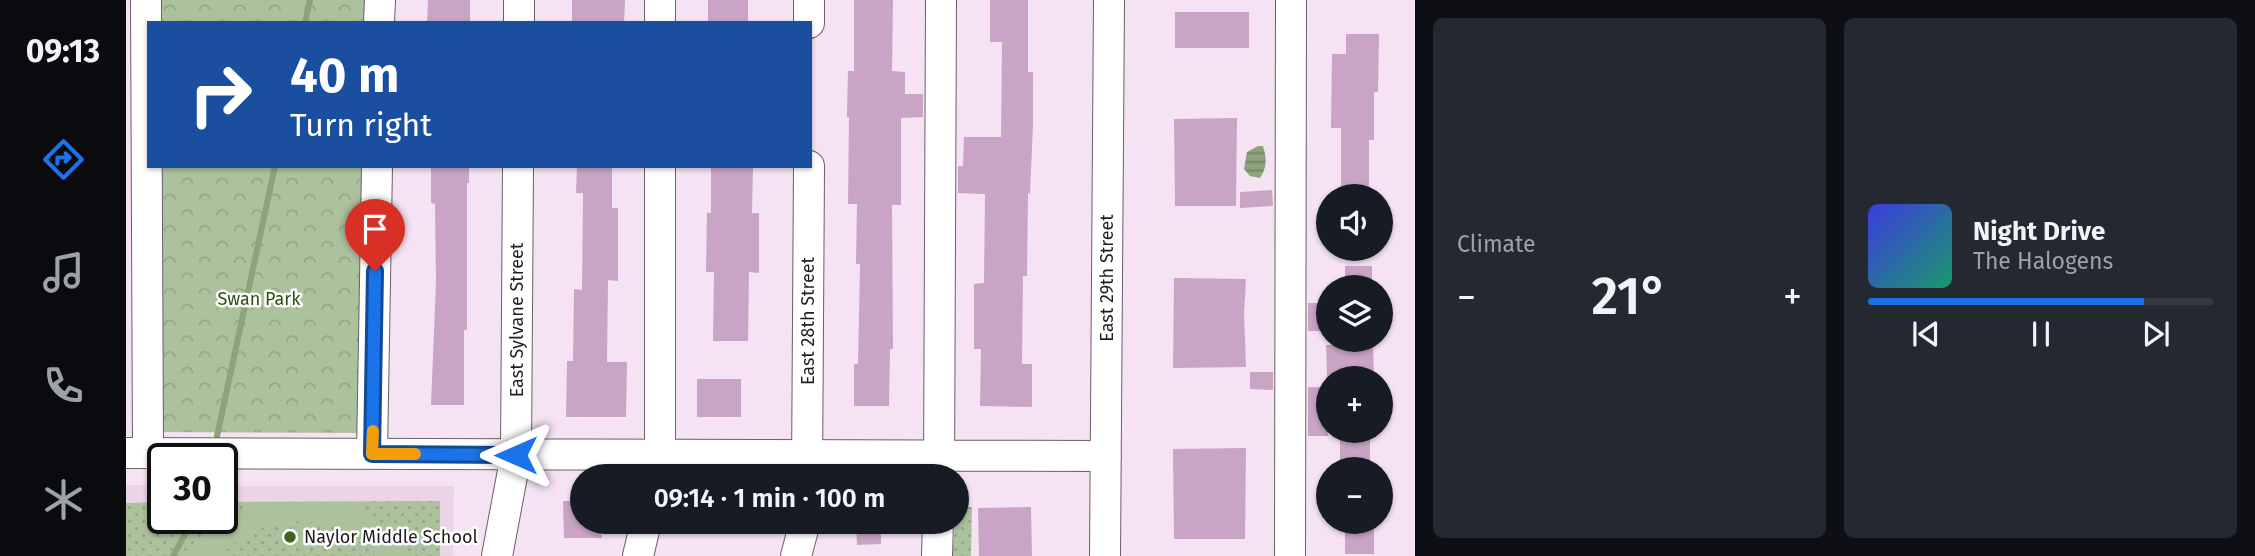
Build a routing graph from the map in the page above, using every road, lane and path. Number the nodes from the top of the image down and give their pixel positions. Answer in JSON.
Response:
{"nodes":[{"id":1,"x":146,"y":0,"type":"edge"},
{"id":2,"x":380,"y":0,"type":"edge"},
{"id":3,"x":519,"y":0,"type":"edge"},
{"id":4,"x":660,"y":0,"type":"edge"},
{"id":5,"x":809,"y":0,"type":"edge"},
{"id":6,"x":942,"y":0,"type":"edge"},
{"id":7,"x":1109,"y":0,"type":"edge"},
{"id":8,"x":1291,"y":0,"type":"edge"},
{"id":9,"x":379,"y":21,"type":"edge"},
{"id":10,"x":519,"y":21,"type":"edge"},
{"id":11,"x":660,"y":21,"type":"edge"},
{"id":12,"x":809,"y":21,"type":"edge"},
{"id":13,"x":377,"y":168,"type":"edge"},
{"id":14,"x":518,"y":168,"type":"edge"},
{"id":15,"x":660,"y":168,"type":"edge"},
{"id":16,"x":809,"y":168,"type":"edge"},
{"id":17,"x":137,"y":453,"type":"edge"},
{"id":18,"x":372,"y":454,"type":"junction"},
{"id":19,"x":516,"y":455,"type":"junction"},
{"id":20,"x":1106,"y":456,"type":"junction"},
{"id":21,"x":644,"y":464,"type":"edge"},
{"id":22,"x":658,"y":464,"type":"edge"},
{"id":23,"x":808,"y":464,"type":"edge"},
{"id":24,"x":939,"y":464,"type":"edge"},
{"id":25,"x":969,"y":464,"type":"edge"},
{"id":26,"x":643,"y":534,"type":"edge"},
{"id":27,"x":802,"y":534,"type":"edge"},
{"id":28,"x":938,"y":534,"type":"edge"},
{"id":29,"x":498,"y":556,"type":"edge"},
{"id":30,"x":638,"y":556,"type":"edge"},
{"id":31,"x":796,"y":556,"type":"edge"},
{"id":32,"x":937,"y":556,"type":"edge"},
{"id":33,"x":1105,"y":556,"type":"edge"},
{"id":34,"x":1290,"y":556,"type":"edge"}],
"edges":[{"from":1,"to":17,"type":"street"},
{"from":2,"to":9,"type":"street"},
{"from":3,"to":10,"type":"street"},
{"from":4,"to":11,"type":"street"},
{"from":5,"to":12,"type":"street"},
{"from":6,"to":24,"type":"street"},
{"from":7,"to":20,"type":"street","name":"East 29th Street"},
{"from":8,"to":34,"type":"street"},
{"from":13,"to":18,"type":"street"},
{"from":14,"to":19,"type":"street","name":"East Sylvane Street"},
{"from":15,"to":22,"type":"street"},
{"from":16,"to":23,"type":"street","name":"East 28th Street"},
{"from":17,"to":18,"type":"street"},
{"from":18,"to":19,"type":"street"},
{"from":19,"to":21,"type":"street"},
{"from":19,"to":29,"type":"street","name":"East Sylvane Street"},
{"from":20,"to":25,"type":"street"},
{"from":20,"to":33,"type":"street","name":"East 29th Street"},
{"from":26,"to":30,"type":"street"},
{"from":27,"to":31,"type":"street"},
{"from":28,"to":32,"type":"street"}]}
